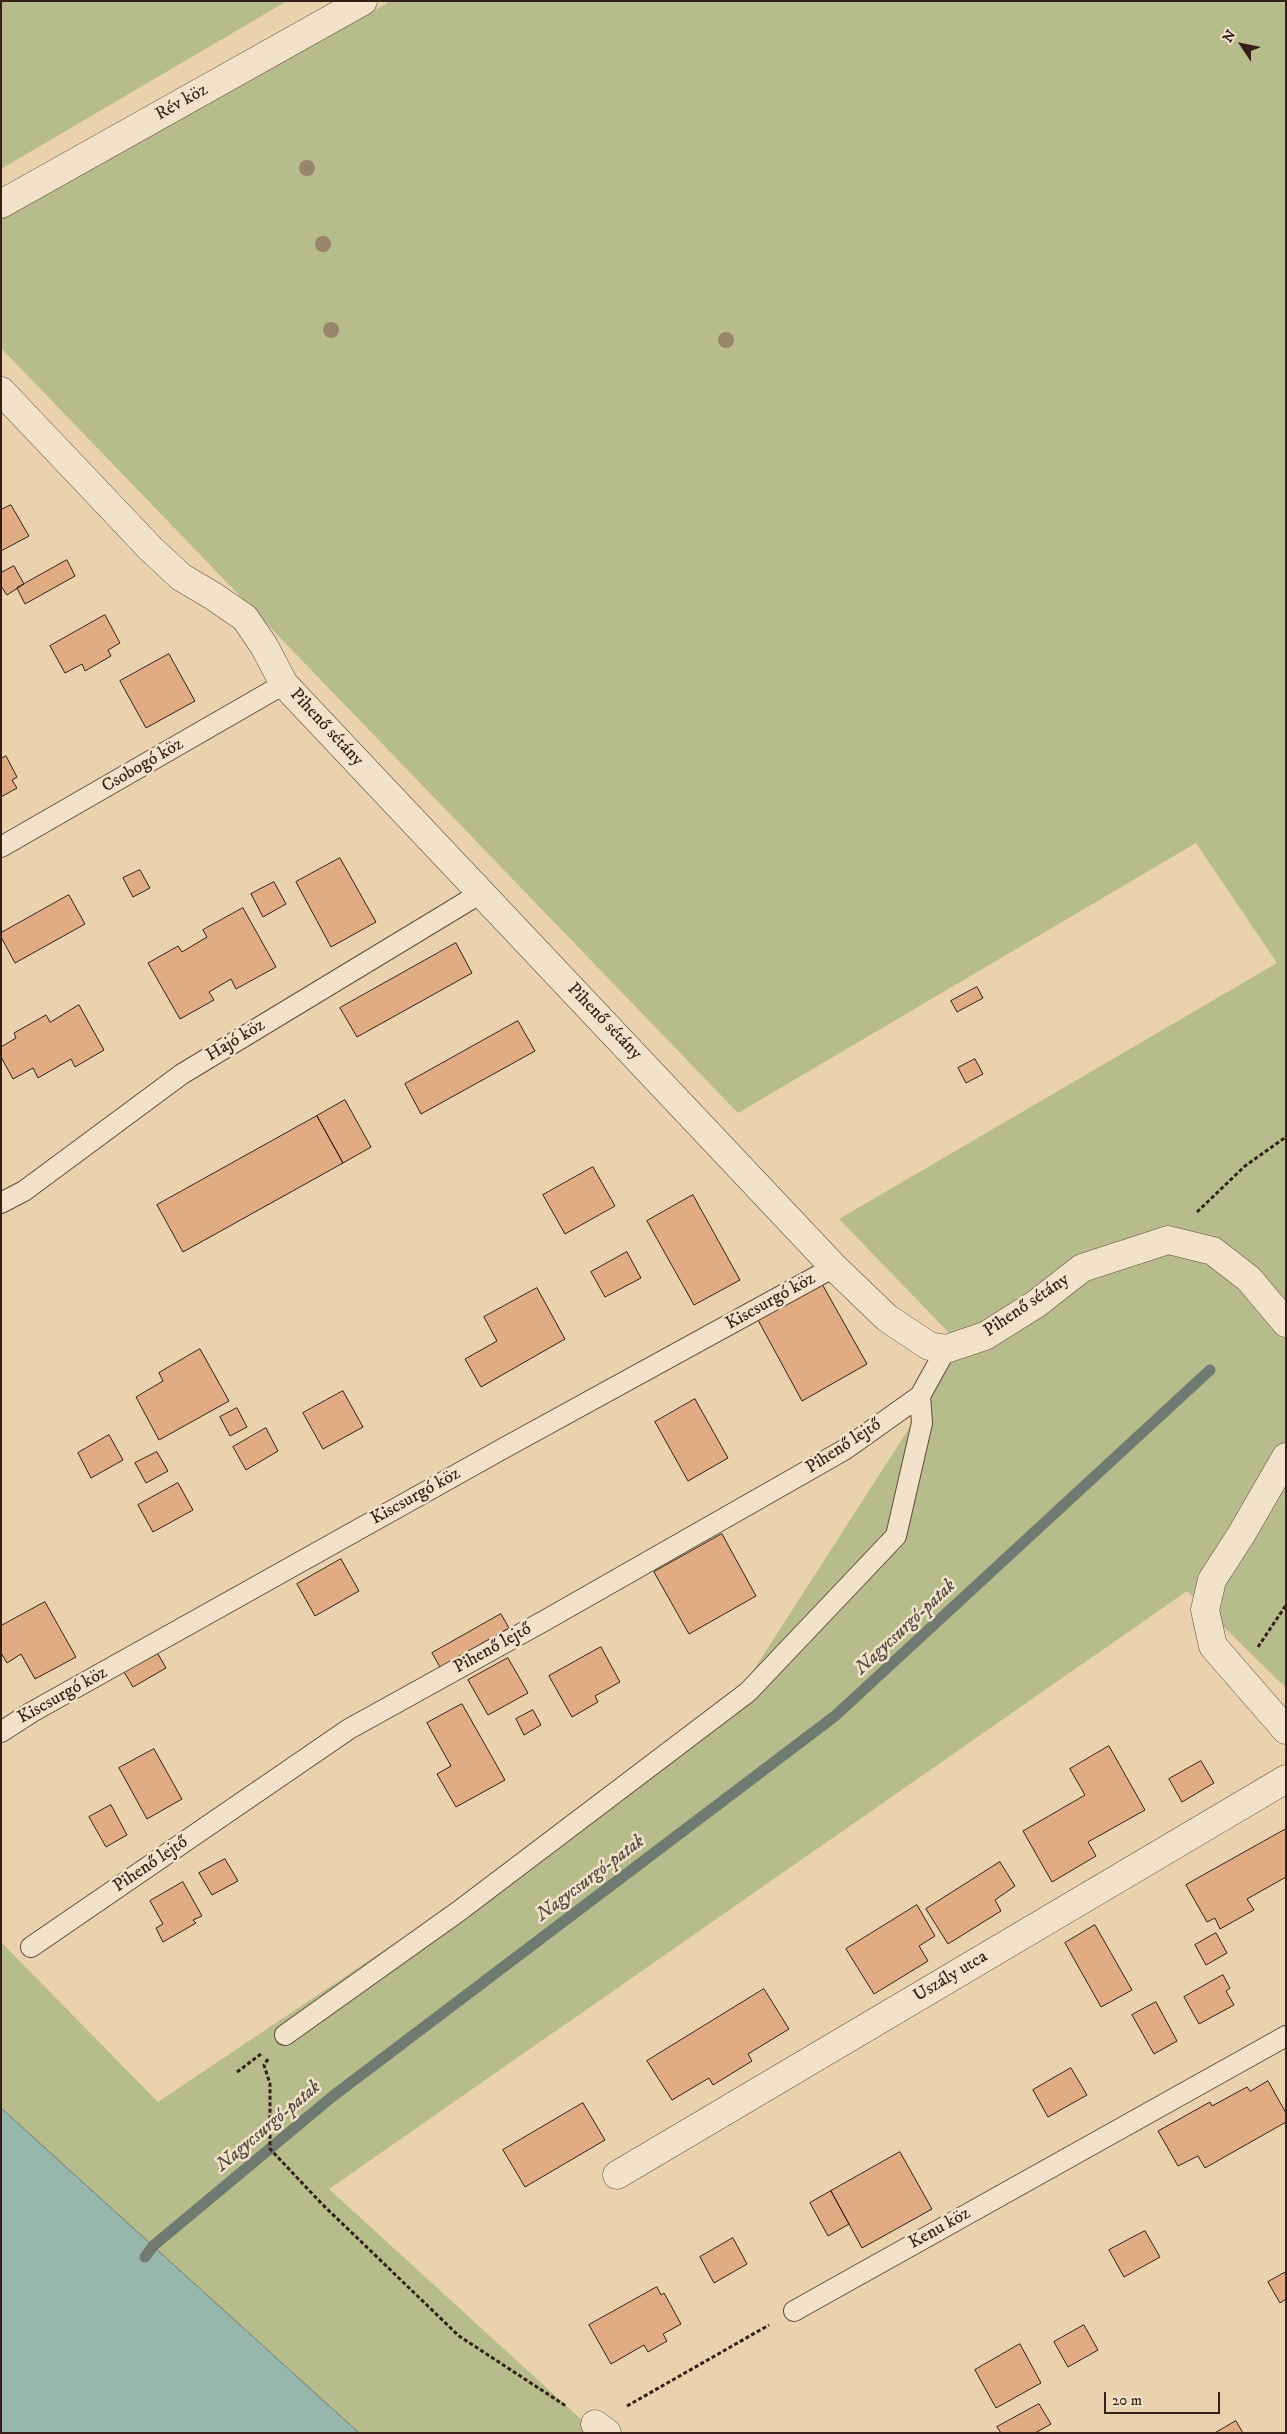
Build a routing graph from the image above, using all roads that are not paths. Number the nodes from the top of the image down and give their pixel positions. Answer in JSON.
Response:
{"nodes":[{"id":1,"x":363,"y":1,"type":"edge"},
{"id":2,"x":1,"y":204,"type":"edge"},
{"id":3,"x":1,"y":391,"type":"edge"},
{"id":4,"x":284,"y":684,"type":"junction"},
{"id":5,"x":1,"y":847,"type":"edge"},
{"id":6,"x":481,"y":893,"type":"junction"},
{"id":7,"x":1,"y":1203,"type":"edge"},
{"id":8,"x":834,"y":1267,"type":"junction"},
{"id":9,"x":1286,"y":1323,"type":"edge"},
{"id":10,"x":946,"y":1349,"type":"junction"},
{"id":11,"x":920,"y":1396,"type":"junction"},
{"id":12,"x":1286,"y":1457,"type":"edge"},
{"id":13,"x":1286,"y":1730,"type":"edge"},
{"id":14,"x":1,"y":1732,"type":"edge"},
{"id":15,"x":1286,"y":1779,"type":"edge"},
{"id":16,"x":31,"y":1947,"type":"dead end"},
{"id":17,"x":285,"y":2035,"type":"dead end"},
{"id":18,"x":1286,"y":2036,"type":"edge"},
{"id":19,"x":617,"y":2175,"type":"dead end"},
{"id":20,"x":794,"y":2311,"type":"road end"}],
"edges":[{"from":1,"to":2,"type":"street","name":"Rév köz"},
{"from":3,"to":4,"type":"street","name":"Pihenő sétány"},
{"from":4,"to":5,"type":"lane","name":"Csobogó köz"},
{"from":4,"to":6,"type":"street","name":"Pihenő sétány"},
{"from":6,"to":7,"type":"lane","name":"Hajó köz"},
{"from":6,"to":8,"type":"street","name":"Pihenő sétány"},
{"from":8,"to":10,"type":"street","name":"Pihenő sétány"},
{"from":8,"to":14,"type":"lane","name":"Kiscsurgó köz"},
{"from":9,"to":10,"type":"street","name":"Pihenő sétány"},
{"from":10,"to":11,"type":"lane","name":"Pihenő lejtő"},
{"from":11,"to":16,"type":"lane","name":"Pihenő lejtő"},
{"from":11,"to":17,"type":"lane"},
{"from":12,"to":13,"type":"street"},
{"from":15,"to":19,"type":"street","name":"Uszály utca"},
{"from":18,"to":20,"type":"lane","name":"Kenu köz"}]}
